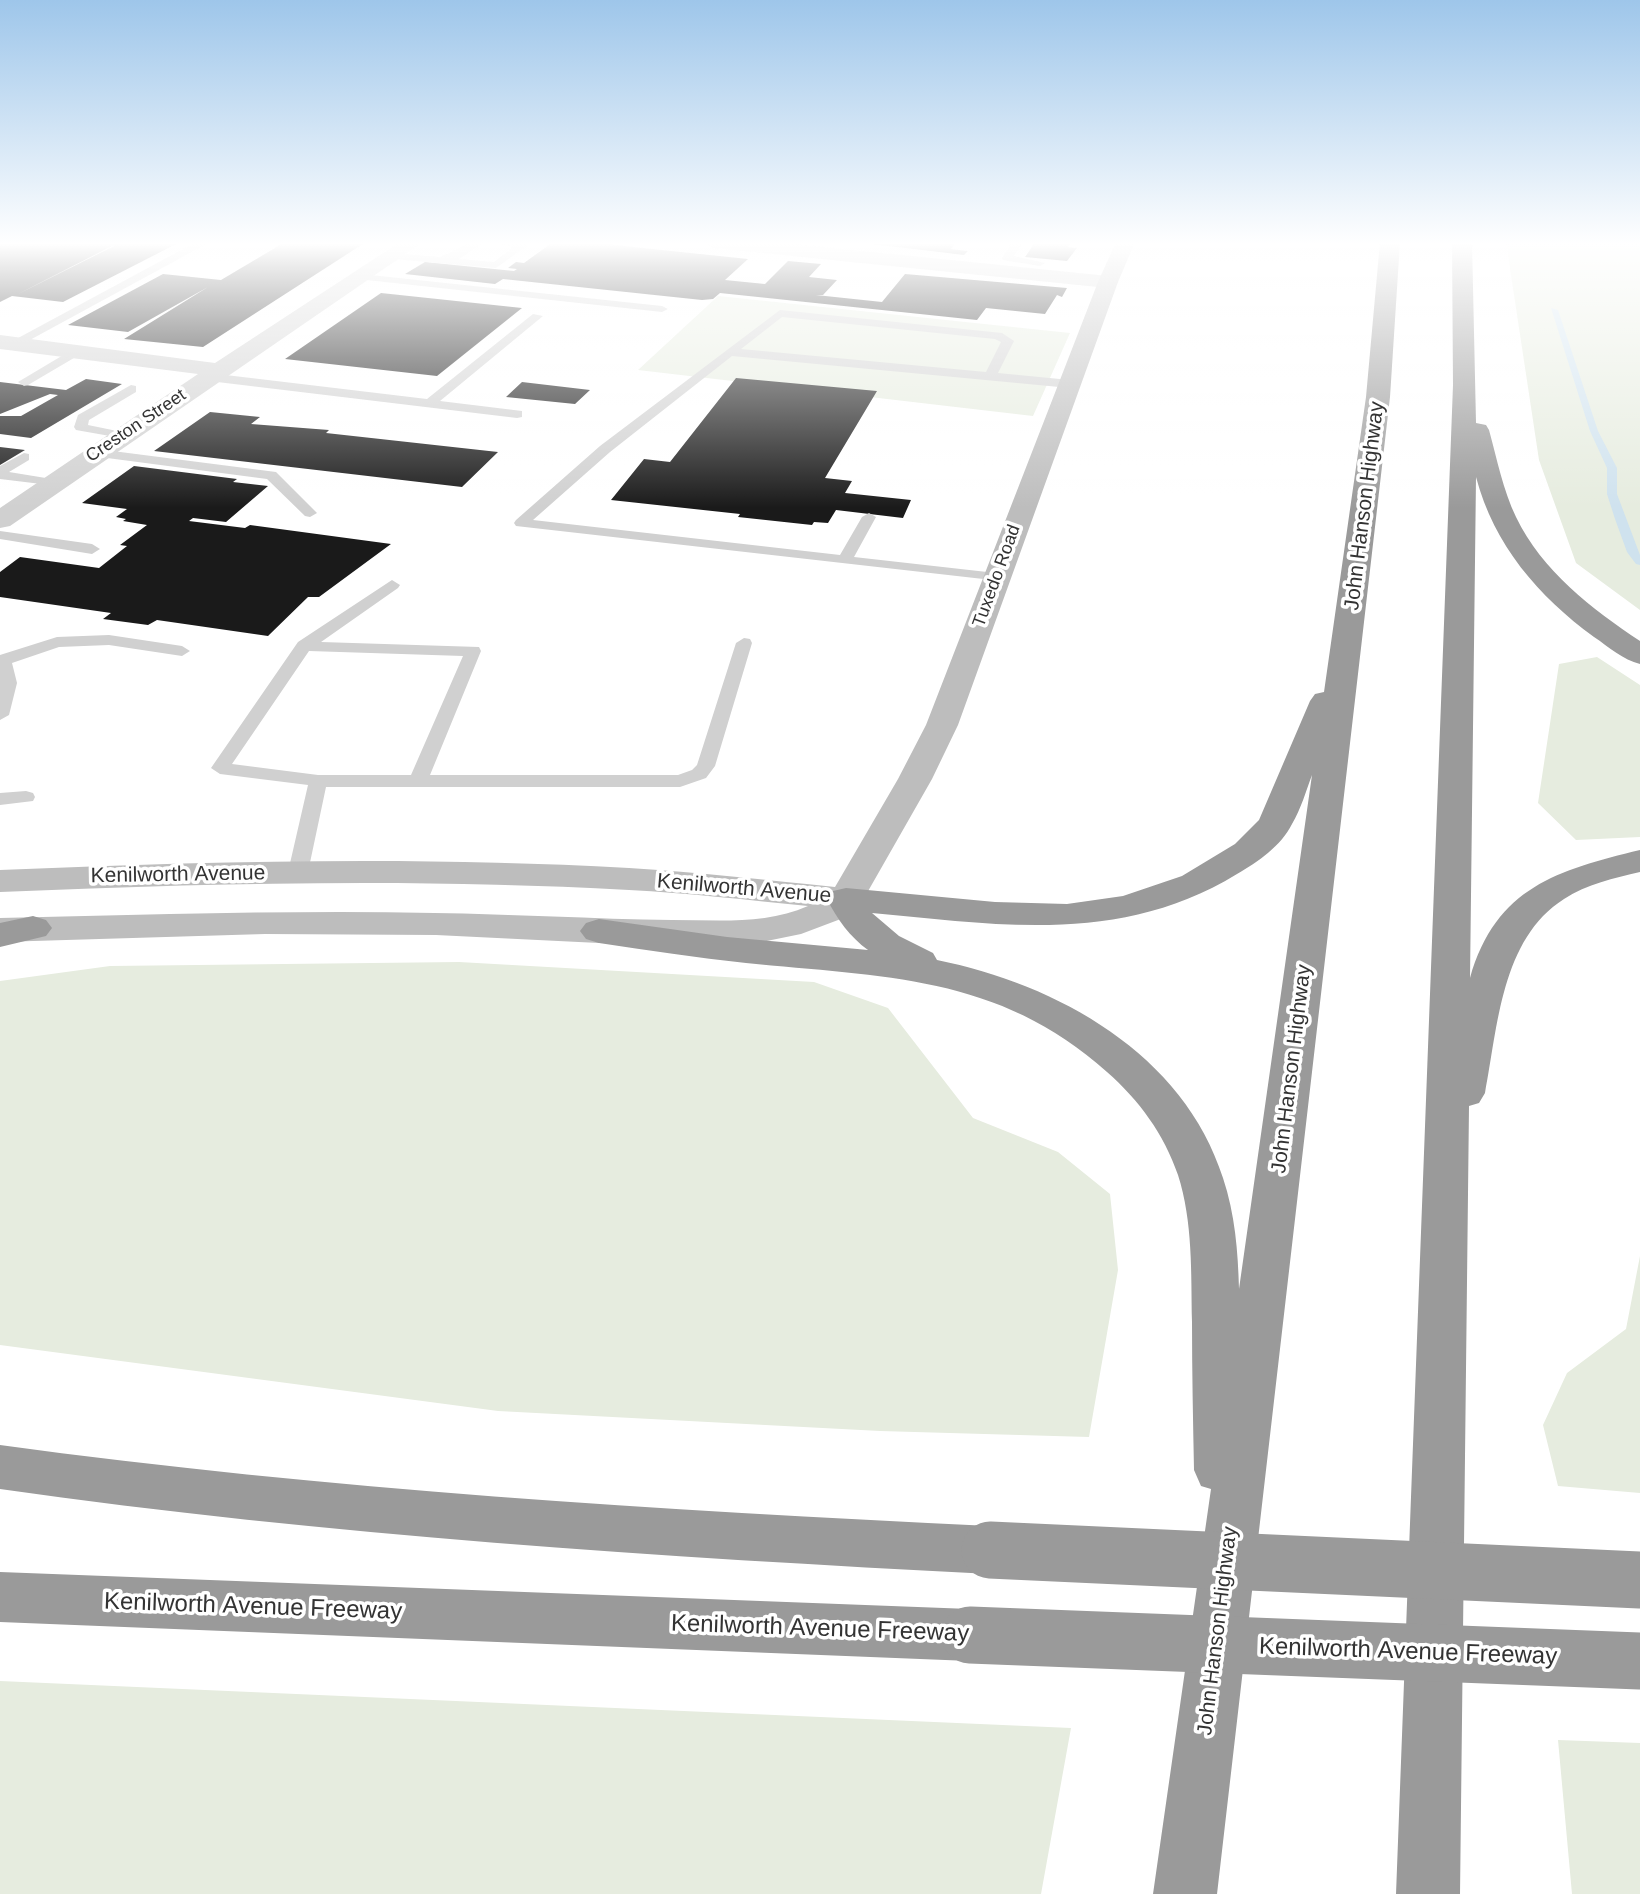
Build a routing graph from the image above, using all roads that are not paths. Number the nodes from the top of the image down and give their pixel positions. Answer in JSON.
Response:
{"nodes":[{"id":1,"x":31,"y":330,"type":"edge"},
{"id":2,"x":279,"y":330,"type":"edge"},
{"id":3,"x":519,"y":330,"type":"edge"},
{"id":4,"x":755,"y":330,"type":"edge"},
{"id":5,"x":947,"y":330,"type":"edge"},
{"id":6,"x":1090,"y":330,"type":"edge"},
{"id":7,"x":1383,"y":330,"type":"edge"},
{"id":8,"x":1464,"y":330,"type":"edge"},
{"id":9,"x":6,"y":343,"type":"edge"},
{"id":10,"x":75,"y":352,"type":"junction"},
{"id":11,"x":729,"y":352,"type":"junction"},
{"id":12,"x":214,"y":373,"type":"junction"},
{"id":13,"x":990,"y":376,"type":"junction"},
{"id":14,"x":24,"y":382,"type":"dead end"},
{"id":15,"x":1070,"y":384,"type":"junction"},
{"id":16,"x":1465,"y":385,"type":"junction"},
{"id":17,"x":131,"y":389,"type":"dead end"},
{"id":18,"x":430,"y":403,"type":"junction"},
{"id":19,"x":517,"y":414,"type":"dead end"},
{"id":20,"x":122,"y":436,"type":"junction"},
{"id":21,"x":97,"y":453,"type":"junction"},
{"id":22,"x":24,"y":457,"type":"dead end"},
{"id":23,"x":0,"y":473,"type":"edge"},
{"id":24,"x":54,"y":483,"type":"junction"},
{"id":25,"x":310,"y":513,"type":"dead end"},
{"id":26,"x":869,"y":517,"type":"dead end"},
{"id":27,"x":0,"y":520,"type":"edge"},
{"id":28,"x":0,"y":535,"type":"edge"},
{"id":29,"x":92,"y":548,"type":"dead end"},
{"id":30,"x":845,"y":560,"type":"junction"},
{"id":31,"x":996,"y":578,"type":"junction"},
{"id":32,"x":392,"y":585,"type":"dead end"},
{"id":33,"x":744,"y":643,"type":"dead end"},
{"id":34,"x":304,"y":646,"type":"junction"},
{"id":35,"x":182,"y":651,"type":"dead end"},
{"id":36,"x":1347,"y":651,"type":"junction"},
{"id":37,"x":1640,"y":655,"type":"edge"},
{"id":38,"x":1,"y":660,"type":"edge"},
{"id":39,"x":0,"y":715,"type":"edge"},
{"id":40,"x":318,"y":781,"type":"junction"},
{"id":41,"x":418,"y":781,"type":"junction"},
{"id":42,"x":26,"y":797,"type":"dead end"},
{"id":43,"x":0,"y":799,"type":"edge"},
{"id":44,"x":1640,"y":861,"type":"edge"},
{"id":45,"x":298,"y":872,"type":"junction"},
{"id":46,"x":0,"y":881,"type":"edge"},
{"id":47,"x":846,"y":899,"type":"junction"},
{"id":48,"x":11,"y":931,"type":"edge"},
{"id":49,"x":599,"y":931,"type":"junction"},
{"id":50,"x":963,"y":977,"type":"junction"},
{"id":51,"x":1446,"y":1170,"type":"junction"},
{"id":52,"x":0,"y":1467,"type":"edge"},
{"id":53,"x":1640,"y":1580,"type":"edge"},
{"id":54,"x":1223,"y":1589,"type":"junction"},
{"id":55,"x":0,"y":1597,"type":"edge"},
{"id":56,"x":1640,"y":1661,"type":"edge"},
{"id":57,"x":1185,"y":1894,"type":"edge"},
{"id":58,"x":1427,"y":1894,"type":"edge"}],
"edges":[{"from":1,"to":9,"type":"lane"},
{"from":2,"to":12,"type":"street","name":"Creston Street"},
{"from":3,"to":18,"type":"lane"},
{"from":4,"to":11,"type":"lane"},
{"from":5,"to":13,"type":"lane"},
{"from":6,"to":15,"type":"main road","name":"Tuxedo Road"},
{"from":7,"to":36,"type":"highway","name":"John Hanson Highway"},
{"from":8,"to":16,"type":"highway"},
{"from":9,"to":10,"type":"street"},
{"from":10,"to":12,"type":"street"},
{"from":10,"to":14,"type":"lane"},
{"from":11,"to":13,"type":"lane"},
{"from":11,"to":30,"type":"lane"},
{"from":12,"to":18,"type":"lane"},
{"from":12,"to":20,"type":"street","name":"Creston Street"},
{"from":13,"to":15,"type":"lane"},
{"from":15,"to":31,"type":"main road","name":"Tuxedo Road"},
{"from":16,"to":37,"type":"highway"},
{"from":16,"to":51,"type":"highway"},
{"from":17,"to":20,"type":"lane"},
{"from":18,"to":19,"type":"lane"},
{"from":20,"to":21,"type":"street","name":"Creston Street"},
{"from":21,"to":24,"type":"street","name":"Creston Street"},
{"from":21,"to":25,"type":"lane"},
{"from":22,"to":23,"type":"lane"},
{"from":23,"to":24,"type":"lane"},
{"from":24,"to":27,"type":"street","name":"Creston Street"},
{"from":26,"to":30,"type":"lane"},
{"from":28,"to":29,"type":"lane"},
{"from":30,"to":31,"type":"lane"},
{"from":31,"to":47,"type":"main road","name":"Tuxedo Road"},
{"from":32,"to":34,"type":"lane"},
{"from":33,"to":41,"type":"lane"},
{"from":34,"to":40,"type":"lane"},
{"from":34,"to":41,"type":"lane"},
{"from":35,"to":38,"type":"lane"},
{"from":36,"to":47,"type":"highway"},
{"from":36,"to":54,"type":"highway","name":"John Hanson Highway"},
{"from":38,"to":39,"type":"lane"},
{"from":40,"to":41,"type":"lane"},
{"from":40,"to":45,"type":"lane"},
{"from":42,"to":43,"type":"lane"},
{"from":44,"to":51,"type":"highway"},
{"from":45,"to":46,"type":"main road","name":"Kenilworth Avenue"},
{"from":45,"to":47,"type":"main road","name":"Kenilworth Avenue"},
{"from":47,"to":49,"type":"main road","name":"Kenilworth Avenue"},
{"from":47,"to":50,"type":"highway"},
{"from":48,"to":49,"type":"main road","name":"Kenilworth Avenue"},
{"from":49,"to":50,"type":"highway"},
{"from":50,"to":54,"type":"highway"},
{"from":51,"to":58,"type":"highway"},
{"from":52,"to":53,"type":"highway","bridge":true},
{"from":54,"to":57,"type":"highway","name":"John Hanson Highway"},
{"from":55,"to":56,"type":"highway","name":"Kenilworth Avenue Freeway","bridge":true}]}
